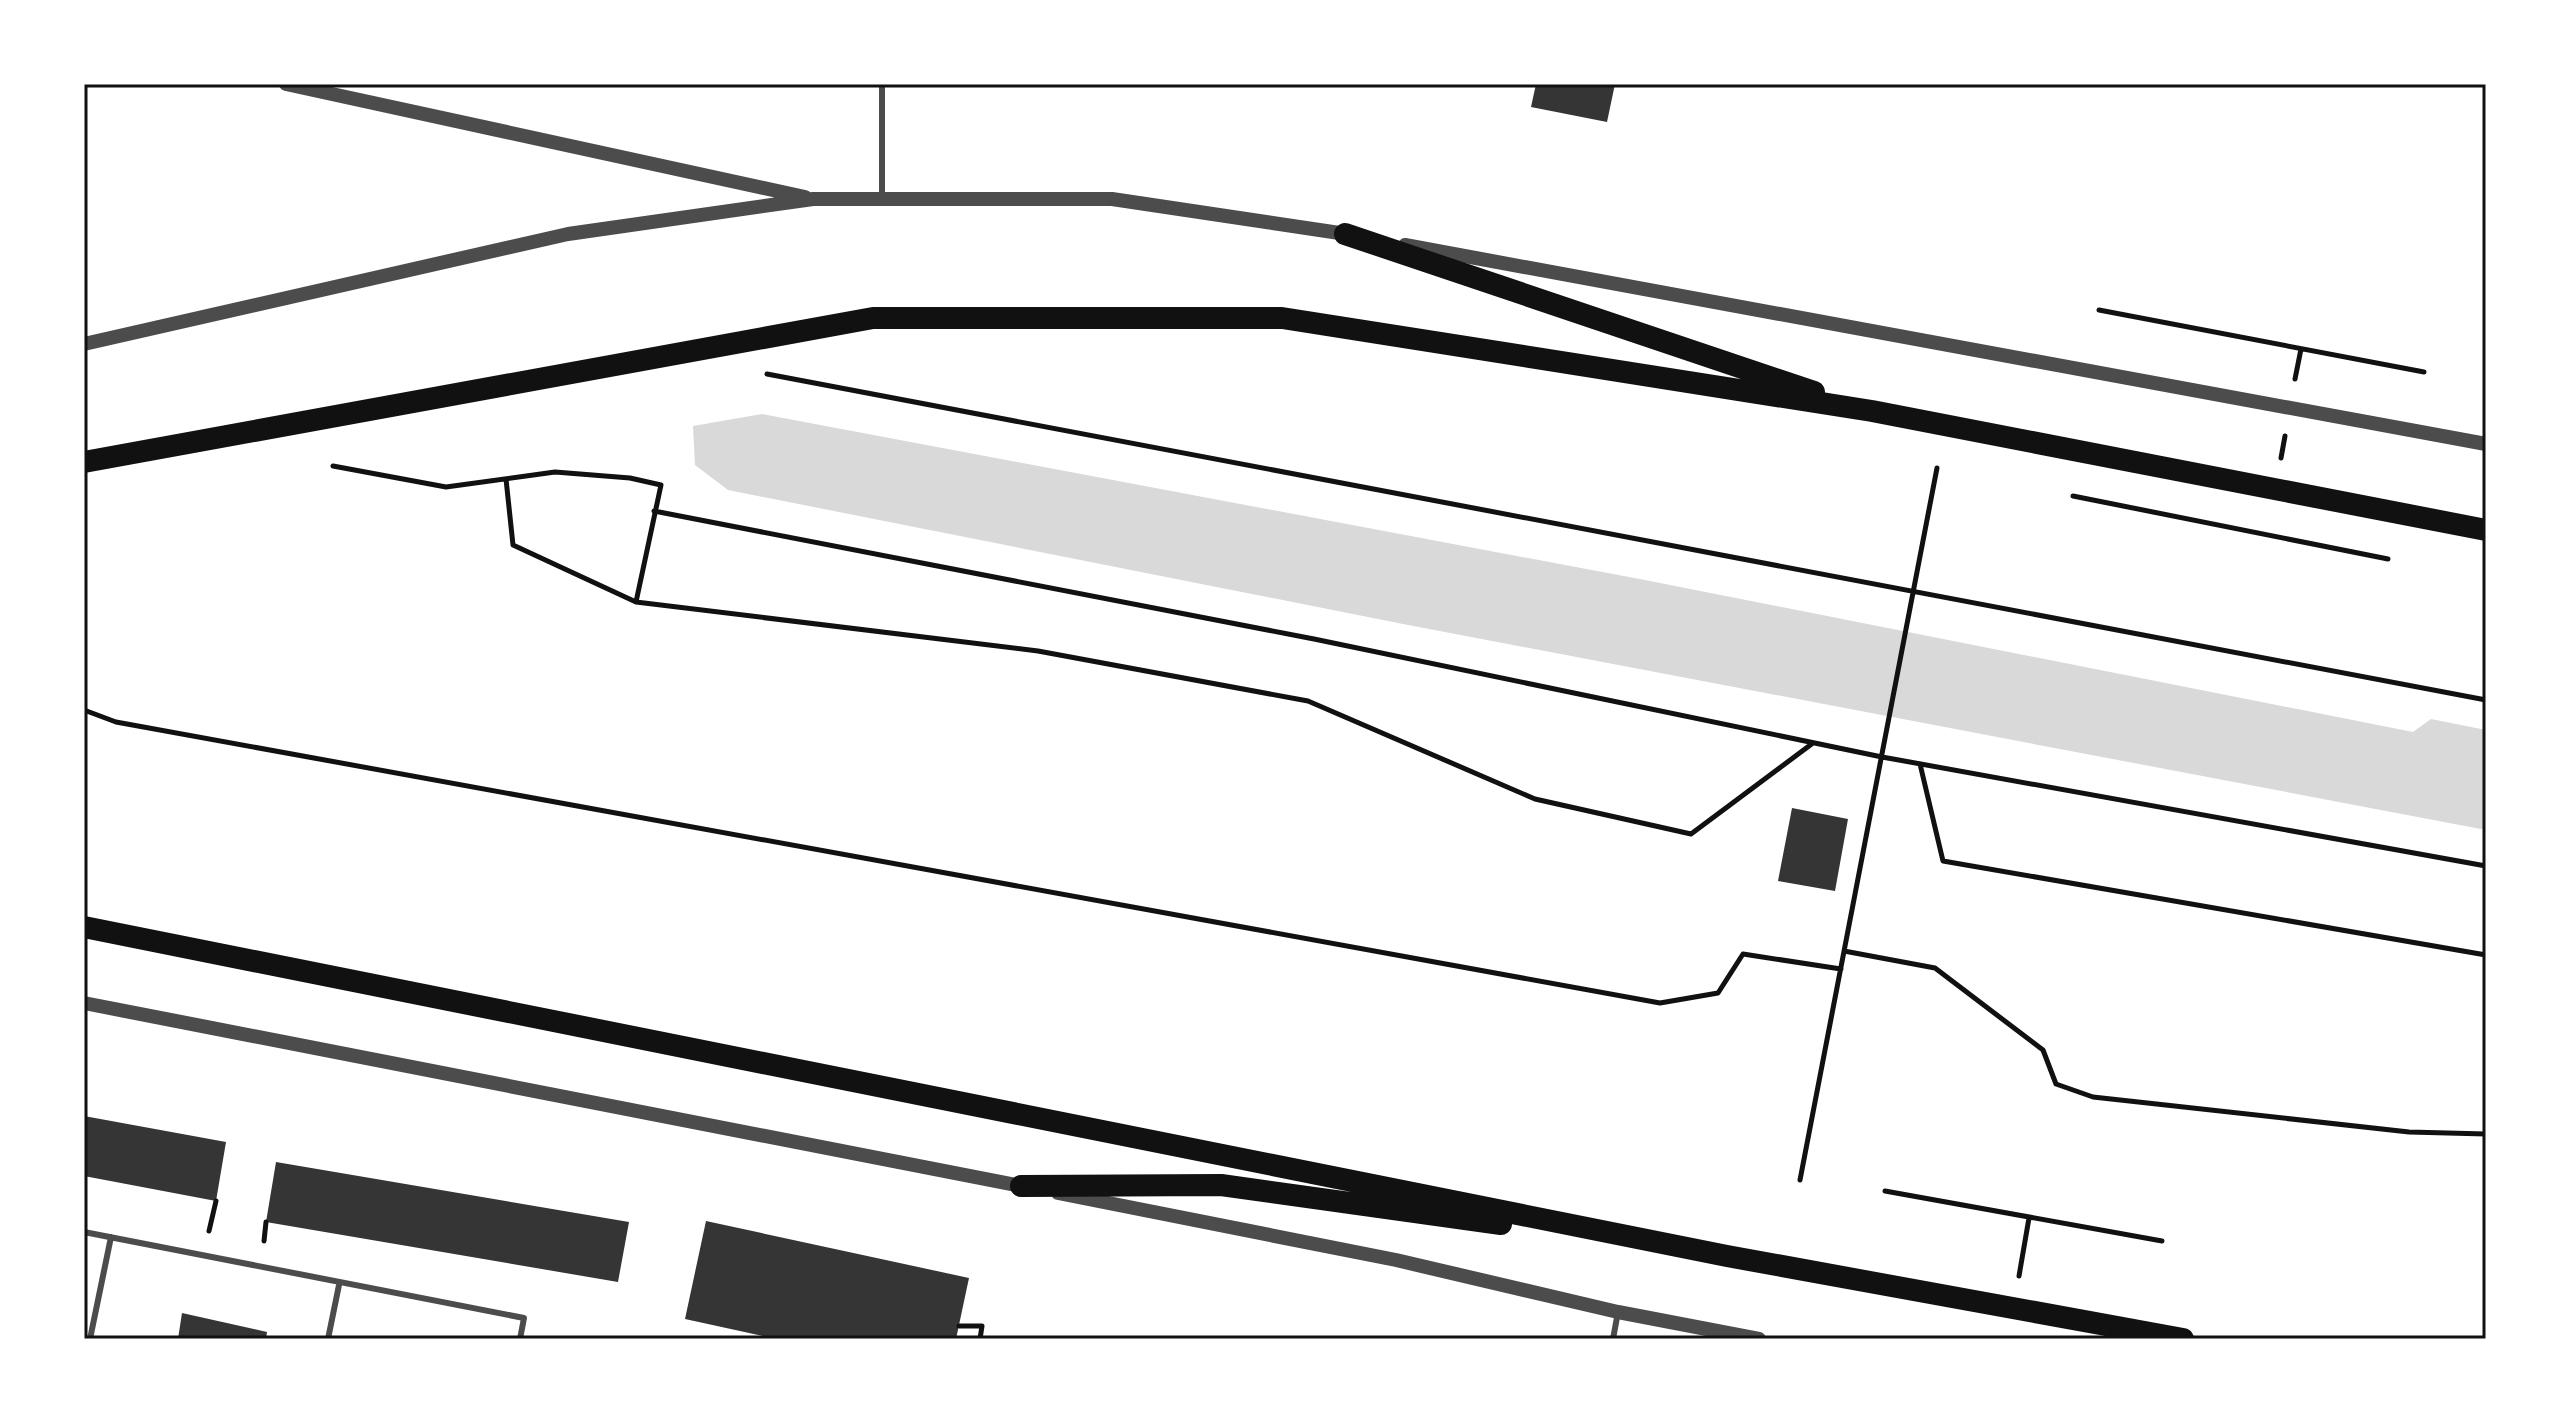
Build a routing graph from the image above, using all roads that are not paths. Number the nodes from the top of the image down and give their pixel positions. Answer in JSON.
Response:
{"nodes":[{"id":1,"x":286,"y":84,"type":"edge"},
{"id":2,"x":882,"y":84,"type":"edge"},
{"id":3,"x":813,"y":199,"type":"junction"},
{"id":4,"x":882,"y":199,"type":"junction"},
{"id":5,"x":1345,"y":234,"type":"junction"},
{"id":6,"x":84,"y":344,"type":"edge"},
{"id":7,"x":1872,"y":411,"type":"junction"},
{"id":8,"x":2486,"y":444,"type":"edge"},
{"id":9,"x":84,"y":462,"type":"edge"},
{"id":10,"x":2486,"y":530,"type":"edge"},
{"id":11,"x":84,"y":927,"type":"edge"},
{"id":12,"x":84,"y":1003,"type":"edge"},
{"id":13,"x":1021,"y":1186,"type":"junction"},
{"id":14,"x":84,"y":1232,"type":"edge"},
{"id":15,"x":111,"y":1237,"type":"junction"},
{"id":16,"x":1727,"y":1256,"type":"junction"},
{"id":17,"x":339,"y":1285,"type":"junction"},
{"id":18,"x":1618,"y":1312,"type":"junction"},
{"id":19,"x":90,"y":1339,"type":"edge"},
{"id":20,"x":328,"y":1339,"type":"edge"},
{"id":21,"x":520,"y":1339,"type":"edge"},
{"id":22,"x":1613,"y":1339,"type":"edge"},
{"id":23,"x":1759,"y":1339,"type":"edge"},
{"id":24,"x":2183,"y":1339,"type":"edge"}],
"edges":[{"from":1,"to":3,"type":"street"},
{"from":2,"to":4,"type":"lane"},
{"from":3,"to":4,"type":"street"},
{"from":3,"to":6,"type":"street"},
{"from":4,"to":5,"type":"street"},
{"from":5,"to":7,"type":"highway"},
{"from":5,"to":8,"type":"street"},
{"from":7,"to":9,"type":"highway"},
{"from":7,"to":10,"type":"highway"},
{"from":11,"to":16,"type":"highway"},
{"from":12,"to":13,"type":"street"},
{"from":13,"to":16,"type":"highway"},
{"from":13,"to":18,"type":"street"},
{"from":14,"to":15,"type":"lane"},
{"from":15,"to":17,"type":"lane"},
{"from":15,"to":19,"type":"lane"},
{"from":16,"to":24,"type":"highway"},
{"from":17,"to":20,"type":"lane"},
{"from":17,"to":21,"type":"lane"},
{"from":18,"to":22,"type":"lane"},
{"from":18,"to":23,"type":"street"}]}
